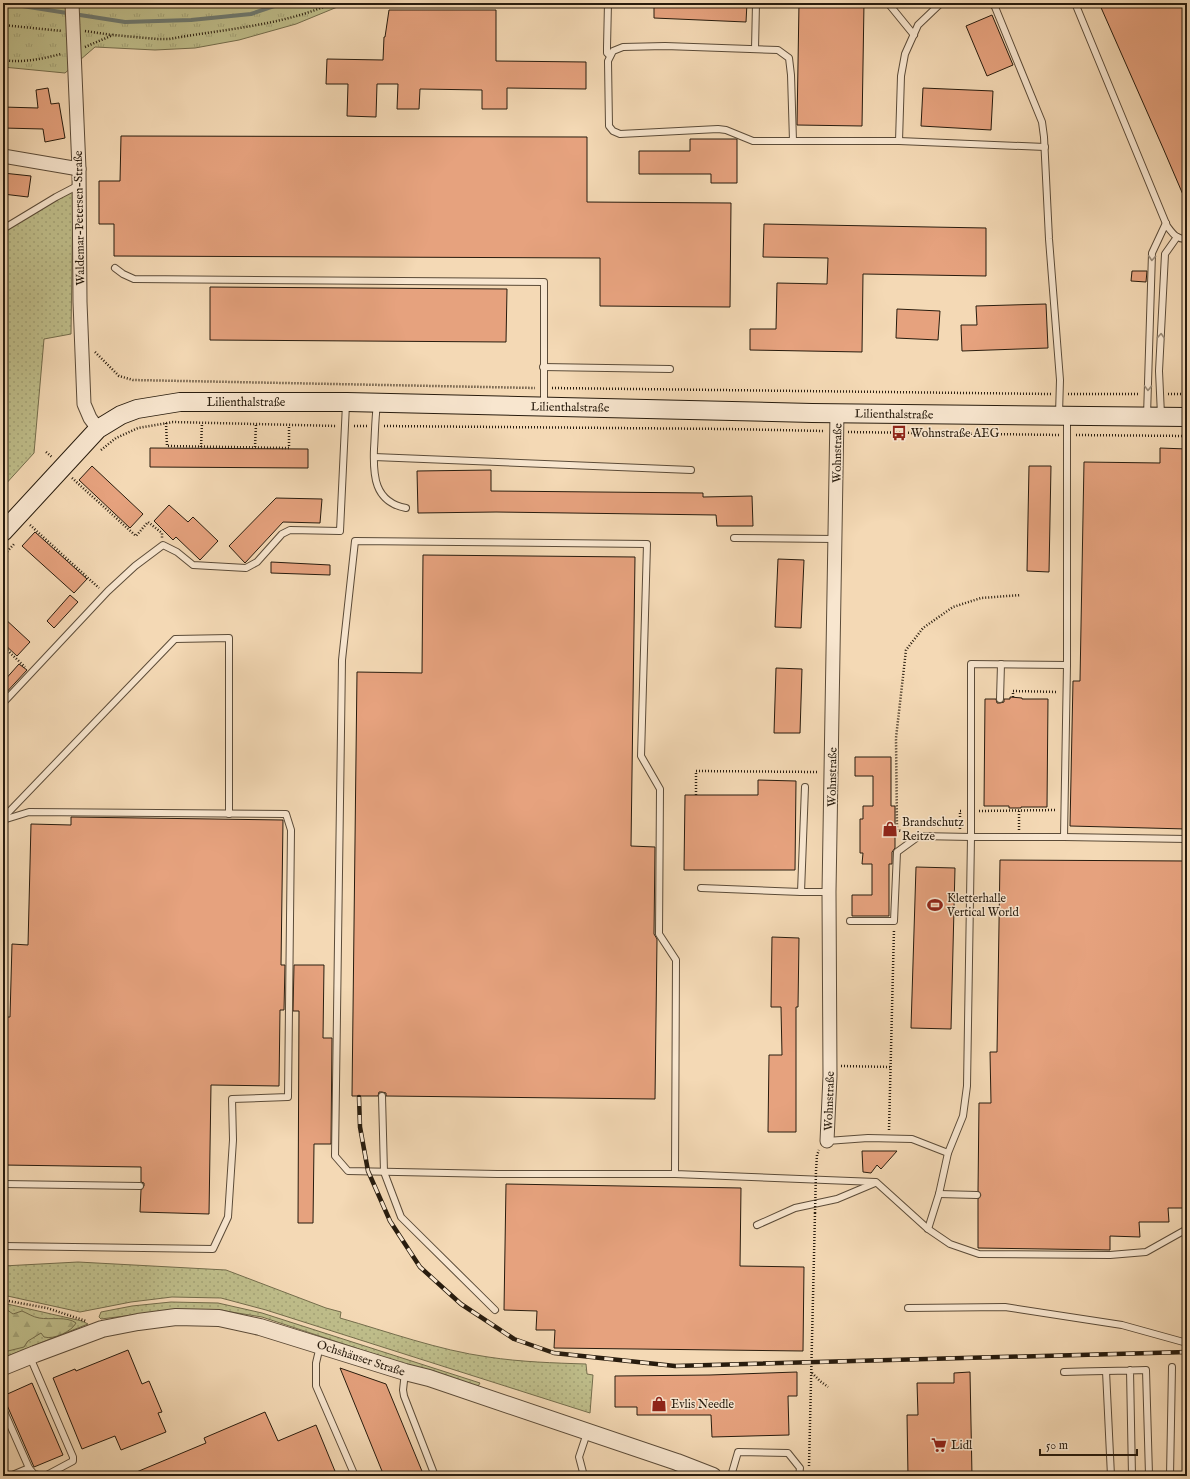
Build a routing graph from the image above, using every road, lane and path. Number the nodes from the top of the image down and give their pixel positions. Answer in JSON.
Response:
{"nodes":[{"id":1,"x":72,"y":3,"type":"edge"},
{"id":2,"x":333,"y":3,"type":"edge"},
{"id":3,"x":608,"y":3,"type":"edge"},
{"id":4,"x":756,"y":3,"type":"edge"},
{"id":5,"x":888,"y":3,"type":"edge"},
{"id":6,"x":941,"y":3,"type":"edge"},
{"id":7,"x":992,"y":3,"type":"edge"},
{"id":8,"x":1075,"y":3,"type":"edge"},
{"id":9,"x":3,"y":25,"type":"edge"},
{"id":10,"x":73,"y":27,"type":"junction"},
{"id":11,"x":113,"y":35,"type":"junction"},
{"id":12,"x":914,"y":35,"type":"junction"},
{"id":13,"x":755,"y":49,"type":"junction"},
{"id":14,"x":73,"y":51,"type":"junction"},
{"id":15,"x":610,"y":56,"type":"junction"},
{"id":16,"x":3,"y":60,"type":"edge"},
{"id":17,"x":793,"y":141,"type":"junction"},
{"id":18,"x":899,"y":141,"type":"junction"},
{"id":19,"x":1044,"y":147,"type":"junction"},
{"id":20,"x":3,"y":156,"type":"edge"},
{"id":21,"x":79,"y":169,"type":"junction"},
{"id":22,"x":79,"y":185,"type":"junction"},
{"id":23,"x":1166,"y":222,"type":"junction"},
{"id":24,"x":3,"y":229,"type":"edge"},
{"id":25,"x":1177,"y":237,"type":"junction"},
{"id":26,"x":1187,"y":239,"type":"edge"},
{"id":27,"x":115,"y":268,"type":"dead end"},
{"id":28,"x":81,"y":339,"type":"junction"},
{"id":29,"x":543,"y":367,"type":"junction"},
{"id":30,"x":670,"y":369,"type":"dead end"},
{"id":31,"x":543,"y":388,"type":"junction"},
{"id":32,"x":1059,"y":394,"type":"junction"},
{"id":33,"x":1147,"y":394,"type":"junction"},
{"id":34,"x":1159,"y":394,"type":"junction"},
{"id":35,"x":1187,"y":394,"type":"edge"},
{"id":36,"x":346,"y":402,"type":"junction"},
{"id":37,"x":377,"y":403,"type":"junction"},
{"id":38,"x":544,"y":407,"type":"junction"},
{"id":39,"x":837,"y":413,"type":"junction"},
{"id":40,"x":1063,"y":416,"type":"junction"},
{"id":41,"x":1154,"y":417,"type":"junction"},
{"id":42,"x":1187,"y":417,"type":"edge"},
{"id":43,"x":166,"y":423,"type":"junction"},
{"id":44,"x":202,"y":423,"type":"junction"},
{"id":45,"x":256,"y":424,"type":"junction"},
{"id":46,"x":289,"y":425,"type":"junction"},
{"id":47,"x":345,"y":426,"type":"junction"},
{"id":48,"x":375,"y":426,"type":"junction"},
{"id":49,"x":98,"y":429,"type":"junction"},
{"id":50,"x":837,"y":432,"type":"junction"},
{"id":51,"x":1067,"y":435,"type":"junction"},
{"id":52,"x":1187,"y":436,"type":"edge"},
{"id":53,"x":201,"y":446,"type":"junction"},
{"id":54,"x":255,"y":447,"type":"junction"},
{"id":55,"x":98,"y":452,"type":"dead end"},
{"id":56,"x":374,"y":457,"type":"junction"},
{"id":57,"x":691,"y":470,"type":"dead end"},
{"id":58,"x":67,"y":484,"type":"dead end"},
{"id":59,"x":406,"y":508,"type":"dead end"},
{"id":60,"x":36,"y":519,"type":"dead end"},
{"id":61,"x":30,"y":525,"type":"junction"},
{"id":62,"x":26,"y":530,"type":"dead end"},
{"id":63,"x":10,"y":536,"type":"edge"},
{"id":64,"x":734,"y":538,"type":"dead end"},
{"id":65,"x":836,"y":539,"type":"junction"},
{"id":66,"x":163,"y":545,"type":"junction"},
{"id":67,"x":3,"y":556,"type":"edge"},
{"id":68,"x":106,"y":594,"type":"junction"},
{"id":69,"x":1021,"y":595,"type":"dead end"},
{"id":70,"x":3,"y":646,"type":"edge"},
{"id":71,"x":1001,"y":664,"type":"junction"},
{"id":72,"x":1067,"y":665,"type":"junction"},
{"id":73,"x":31,"y":673,"type":"junction"},
{"id":74,"x":1067,"y":692,"type":"junction"},
{"id":75,"x":1013,"y":698,"type":"dead end"},
{"id":76,"x":1000,"y":699,"type":"dead end"},
{"id":77,"x":3,"y":703,"type":"edge"},
{"id":78,"x":832,"y":772,"type":"junction"},
{"id":79,"x":805,"y":787,"type":"dead end"},
{"id":80,"x":696,"y":795,"type":"dead end"},
{"id":81,"x":1019,"y":810,"type":"junction"},
{"id":82,"x":1058,"y":810,"type":"dead end"},
{"id":83,"x":971,"y":811,"type":"junction"},
{"id":84,"x":229,"y":814,"type":"junction"},
{"id":85,"x":3,"y":819,"type":"edge"},
{"id":86,"x":919,"y":836,"type":"junction"},
{"id":87,"x":960,"y":836,"type":"junction"},
{"id":88,"x":971,"y":836,"type":"junction"},
{"id":89,"x":1019,"y":837,"type":"junction"},
{"id":90,"x":1064,"y":837,"type":"junction"},
{"id":91,"x":1187,"y":839,"type":"edge"},
{"id":92,"x":3,"y":852,"type":"edge"},
{"id":93,"x":3,"y":860,"type":"edge"},
{"id":94,"x":701,"y":888,"type":"dead end"},
{"id":95,"x":801,"y":892,"type":"junction"},
{"id":96,"x":829,"y":892,"type":"junction"},
{"id":97,"x":850,"y":921,"type":"dead end"},
{"id":98,"x":894,"y":921,"type":"junction"},
{"id":99,"x":840,"y":1066,"type":"dead end"},
{"id":100,"x":890,"y":1067,"type":"junction"},
{"id":101,"x":382,"y":1096,"type":"dead end"},
{"id":102,"x":888,"y":1138,"type":"junction"},
{"id":103,"x":827,"y":1141,"type":"joint"},
{"id":104,"x":948,"y":1154,"type":"junction"},
{"id":105,"x":817,"y":1155,"type":"dead end"},
{"id":106,"x":384,"y":1172,"type":"junction"},
{"id":107,"x":675,"y":1174,"type":"junction"},
{"id":108,"x":876,"y":1182,"type":"junction"},
{"id":109,"x":3,"y":1184,"type":"edge"},
{"id":110,"x":140,"y":1186,"type":"dead end"},
{"id":111,"x":939,"y":1194,"type":"junction"},
{"id":112,"x":977,"y":1195,"type":"dead end"},
{"id":113,"x":757,"y":1226,"type":"dead end"},
{"id":114,"x":928,"y":1228,"type":"junction"},
{"id":115,"x":1187,"y":1229,"type":"edge"},
{"id":116,"x":3,"y":1246,"type":"edge"},
{"id":117,"x":3,"y":1300,"type":"edge"},
{"id":118,"x":908,"y":1308,"type":"dead end"},
{"id":119,"x":495,"y":1310,"type":"dead end"},
{"id":120,"x":102,"y":1329,"type":"junction"},
{"id":121,"x":1187,"y":1343,"type":"edge"},
{"id":122,"x":320,"y":1345,"type":"junction"},
{"id":123,"x":30,"y":1356,"type":"junction"},
{"id":124,"x":1172,"y":1367,"type":"dead end"},
{"id":125,"x":3,"y":1368,"type":"edge"},
{"id":126,"x":1130,"y":1370,"type":"junction"},
{"id":127,"x":1106,"y":1371,"type":"junction"},
{"id":128,"x":405,"y":1372,"type":"junction"},
{"id":129,"x":1064,"y":1372,"type":"dead end"},
{"id":130,"x":812,"y":1373,"type":"junction"},
{"id":131,"x":828,"y":1387,"type":"dead end"},
{"id":132,"x":3,"y":1409,"type":"edge"},
{"id":133,"x":587,"y":1432,"type":"junction"},
{"id":134,"x":29,"y":1468,"type":"junction"},
{"id":135,"x":809,"y":1468,"type":"dead end"},
{"id":136,"x":10,"y":1476,"type":"edge"},
{"id":137,"x":43,"y":1476,"type":"edge"},
{"id":138,"x":355,"y":1476,"type":"edge"},
{"id":139,"x":435,"y":1476,"type":"edge"},
{"id":140,"x":584,"y":1476,"type":"edge"},
{"id":141,"x":713,"y":1476,"type":"edge"},
{"id":142,"x":731,"y":1476,"type":"edge"},
{"id":143,"x":799,"y":1476,"type":"edge"},
{"id":144,"x":1111,"y":1476,"type":"edge"},
{"id":145,"x":1170,"y":1476,"type":"edge"}],
"edges":[{"from":1,"to":10,"type":"street","name":"Waldemar-Petersen-Straße"},
{"from":2,"to":11,"type":"path"},
{"from":3,"to":15,"type":"lane"},
{"from":4,"to":13,"type":"lane"},
{"from":5,"to":12,"type":"lane"},
{"from":6,"to":12,"type":"lane"},
{"from":7,"to":19,"type":"lane"},
{"from":8,"to":23,"type":"lane"},
{"from":9,"to":10,"type":"path"},
{"from":10,"to":11,"type":"path"},
{"from":10,"to":14,"type":"street","name":"Waldemar-Petersen-Straße"},
{"from":11,"to":14,"type":"path"},
{"from":12,"to":18,"type":"lane"},
{"from":13,"to":15,"type":"lane"},
{"from":13,"to":17,"type":"lane"},
{"from":14,"to":16,"type":"path"},
{"from":14,"to":21,"type":"street","name":"Waldemar-Petersen-Straße"},
{"from":15,"to":17,"type":"lane"},
{"from":17,"to":18,"type":"lane"},
{"from":18,"to":19,"type":"lane"},
{"from":19,"to":32,"type":"lane"},
{"from":20,"to":21,"type":"street"},
{"from":21,"to":22,"type":"street","name":"Waldemar-Petersen-Straße"},
{"from":22,"to":24,"type":"lane"},
{"from":22,"to":28,"type":"street","name":"Waldemar-Petersen-Straße"},
{"from":23,"to":25,"type":"lane"},
{"from":23,"to":33,"type":"lane","one_way":true},
{"from":25,"to":26,"type":"lane"},
{"from":34,"to":25,"type":"lane","one_way":true},
{"from":27,"to":29,"type":"lane"},
{"from":28,"to":31,"type":"path"},
{"from":28,"to":49,"type":"street","name":"Waldemar-Petersen-Straße"},
{"from":29,"to":30,"type":"lane"},
{"from":29,"to":31,"type":"lane"},
{"from":31,"to":32,"type":"path"},
{"from":31,"to":38,"type":"lane"},
{"from":32,"to":33,"type":"path"},
{"from":32,"to":40,"type":"lane"},
{"from":33,"to":41,"type":"lane"},
{"from":34,"to":35,"type":"path"},
{"from":34,"to":41,"type":"lane"},
{"from":36,"to":37,"type":"main road","name":"Lilienthalstraße"},
{"from":36,"to":47,"type":"lane"},
{"from":36,"to":49,"type":"main road","name":"Lilienthalstraße"},
{"from":37,"to":38,"type":"main road","name":"Lilienthalstraße"},
{"from":37,"to":48,"type":"lane"},
{"from":38,"to":39,"type":"main road","name":"Lilienthalstraße"},
{"from":39,"to":40,"type":"main road","name":"Lilienthalstraße"},
{"from":39,"to":50,"type":"street","name":"Wohnstraße"},
{"from":40,"to":41,"type":"main road","name":"Lilienthalstraße"},
{"from":40,"to":51,"type":"lane"},
{"from":41,"to":42,"type":"main road","name":"Lilienthalstraße"},
{"from":43,"to":44,"type":"path"},
{"from":43,"to":53,"type":"path"},
{"from":43,"to":55,"type":"path"},
{"from":44,"to":45,"type":"path"},
{"from":44,"to":53,"type":"path"},
{"from":45,"to":46,"type":"path"},
{"from":45,"to":54,"type":"path"},
{"from":46,"to":47,"type":"path"},
{"from":46,"to":54,"type":"path"},
{"from":47,"to":48,"type":"path"},
{"from":47,"to":66,"type":"lane"},
{"from":48,"to":50,"type":"path"},
{"from":48,"to":56,"type":"lane"},
{"from":49,"to":63,"type":"main road","name":"Lilienthalstraße"},
{"from":50,"to":51,"type":"path"},
{"from":50,"to":65,"type":"street","name":"Wohnstraße"},
{"from":51,"to":52,"type":"path"},
{"from":51,"to":72,"type":"lane"},
{"from":53,"to":54,"type":"path"},
{"from":56,"to":57,"type":"lane"},
{"from":56,"to":59,"type":"lane"},
{"from":58,"to":66,"type":"path"},
{"from":60,"to":61,"type":"path"},
{"from":61,"to":62,"type":"path"},
{"from":61,"to":68,"type":"path"},
{"from":63,"to":67,"type":"path"},
{"from":64,"to":65,"type":"lane"},
{"from":65,"to":78,"type":"street","name":"Wohnstraße"},
{"from":66,"to":68,"type":"lane"},
{"from":68,"to":73,"type":"lane"},
{"from":69,"to":86,"type":"path"},
{"from":70,"to":73,"type":"path"},
{"from":71,"to":72,"type":"lane"},
{"from":71,"to":76,"type":"lane"},
{"from":71,"to":83,"type":"lane"},
{"from":72,"to":74,"type":"lane"},
{"from":73,"to":77,"type":"lane"},
{"from":74,"to":75,"type":"path"},
{"from":74,"to":90,"type":"lane"},
{"from":78,"to":80,"type":"path"},
{"from":78,"to":96,"type":"street","name":"Wohnstraße"},
{"from":79,"to":95,"type":"lane"},
{"from":81,"to":82,"type":"path"},
{"from":81,"to":83,"type":"path"},
{"from":81,"to":89,"type":"path"},
{"from":83,"to":87,"type":"path"},
{"from":83,"to":88,"type":"lane"},
{"from":84,"to":85,"type":"lane"},
{"from":84,"to":85,"type":"lane"},
{"from":84,"to":116,"type":"lane"},
{"from":86,"to":87,"type":"lane"},
{"from":86,"to":98,"type":"lane"},
{"from":87,"to":88,"type":"lane"},
{"from":88,"to":89,"type":"lane"},
{"from":88,"to":104,"type":"lane"},
{"from":89,"to":90,"type":"lane"},
{"from":90,"to":91,"type":"lane"},
{"from":92,"to":93,"type":"lane"},
{"from":94,"to":95,"type":"lane"},
{"from":95,"to":96,"type":"lane"},
{"from":96,"to":103,"type":"street","name":"Wohnstraße"},
{"from":97,"to":98,"type":"lane"},
{"from":98,"to":100,"type":"path"},
{"from":99,"to":100,"type":"path"},
{"from":100,"to":102,"type":"path"},
{"from":101,"to":106,"type":"lane"},
{"from":102,"to":103,"type":"lane"},
{"from":102,"to":104,"type":"lane"},
{"from":104,"to":111,"type":"lane"},
{"from":105,"to":130,"type":"path","bridge":true},
{"from":106,"to":107,"type":"lane"},
{"from":106,"to":107,"type":"lane"},
{"from":106,"to":119,"type":"lane"},
{"from":107,"to":108,"type":"lane"},
{"from":108,"to":113,"type":"lane"},
{"from":108,"to":114,"type":"lane"},
{"from":109,"to":110,"type":"lane"},
{"from":111,"to":112,"type":"lane"},
{"from":111,"to":114,"type":"lane"},
{"from":114,"to":115,"type":"lane"},
{"from":117,"to":120,"type":"path"},
{"from":118,"to":121,"type":"lane"},
{"from":120,"to":122,"type":"street","name":"Ochshäuser Straße"},
{"from":120,"to":123,"type":"street","name":"Ochshäuser Straße"},
{"from":122,"to":128,"type":"street","name":"Ochshäuser Straße"},
{"from":122,"to":138,"type":"lane"},
{"from":123,"to":125,"type":"street","name":"Ochshäuser Straße"},
{"from":123,"to":137,"type":"lane"},
{"from":124,"to":145,"type":"lane"},
{"from":126,"to":126,"type":"lane"},
{"from":126,"to":127,"type":"lane"},
{"from":127,"to":129,"type":"lane"},
{"from":127,"to":144,"type":"lane"},
{"from":128,"to":133,"type":"street","name":"Ochshäuser Straße"},
{"from":128,"to":139,"type":"lane"},
{"from":130,"to":131,"type":"path"},
{"from":130,"to":135,"type":"path"},
{"from":132,"to":134,"type":"lane"},
{"from":133,"to":140,"type":"lane"},
{"from":133,"to":141,"type":"street","name":"Ochshäuser Straße"},
{"from":134,"to":136,"type":"lane"},
{"from":134,"to":137,"type":"lane"},
{"from":142,"to":143,"type":"lane"}]}
